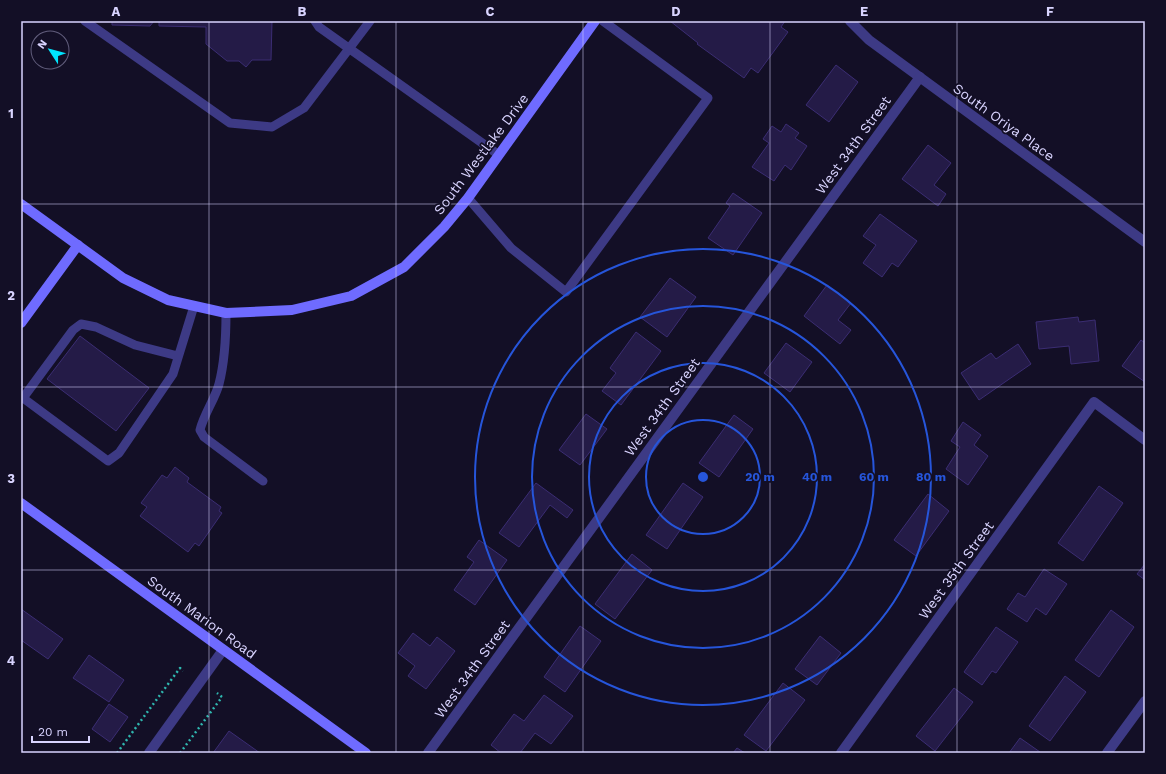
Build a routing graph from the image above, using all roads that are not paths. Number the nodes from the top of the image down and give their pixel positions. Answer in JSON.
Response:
{"nodes":[{"id":1,"x":85,"y":21,"type":"edge"},
{"id":2,"x":315,"y":21,"type":"edge"},
{"id":3,"x":370,"y":21,"type":"edge"},
{"id":4,"x":595,"y":21,"type":"edge"},
{"id":5,"x":603,"y":21,"type":"edge"},
{"id":6,"x":850,"y":21,"type":"edge"},
{"id":7,"x":350,"y":48,"type":"junction"},
{"id":8,"x":920,"y":77,"type":"junction"},
{"id":9,"x":499,"y":155,"type":"junction"},
{"id":10,"x":468,"y":198,"type":"junction"},
{"id":11,"x":21,"y":204,"type":"edge"},
{"id":12,"x":1145,"y":242,"type":"edge"},
{"id":13,"x":78,"y":245,"type":"junction"},
{"id":14,"x":194,"y":306,"type":"junction"},
{"id":15,"x":226,"y":313,"type":"junction"},
{"id":16,"x":21,"y":323,"type":"edge"},
{"id":17,"x":178,"y":356,"type":"junction"},
{"id":18,"x":1145,"y":440,"type":"edge"},
{"id":19,"x":263,"y":481,"type":"dead end"},
{"id":20,"x":21,"y":503,"type":"edge"},
{"id":21,"x":223,"y":650,"type":"junction"},
{"id":22,"x":1145,"y":701,"type":"edge"},
{"id":23,"x":149,"y":753,"type":"edge"},
{"id":24,"x":366,"y":753,"type":"edge"},
{"id":25,"x":428,"y":753,"type":"edge"},
{"id":26,"x":841,"y":753,"type":"edge"},
{"id":27,"x":1107,"y":753,"type":"edge"}],
"edges":[{"from":1,"to":7,"type":"lane"},
{"from":2,"to":7,"type":"lane"},
{"from":3,"to":7,"type":"lane"},
{"from":4,"to":9,"type":"street","name":"South Westlake Drive"},
{"from":5,"to":10,"type":"lane"},
{"from":6,"to":8,"type":"street","name":"South Oriya Place"},
{"from":7,"to":9,"type":"lane"},
{"from":8,"to":12,"type":"street","name":"South Oriya Place"},
{"from":8,"to":25,"type":"street","name":"West 34th Street"},
{"from":9,"to":10,"type":"street","name":"South Westlake Drive"},
{"from":10,"to":15,"type":"street","name":"South Westlake Drive"},
{"from":11,"to":13,"type":"street","name":"South Westlake Drive"},
{"from":13,"to":14,"type":"street","name":"South Westlake Drive"},
{"from":13,"to":16,"type":"street"},
{"from":14,"to":15,"type":"street","name":"South Westlake Drive"},
{"from":14,"to":17,"type":"lane"},
{"from":15,"to":19,"type":"lane"},
{"from":17,"to":17,"type":"lane"},
{"from":18,"to":26,"type":"street","name":"West 35th Street"},
{"from":20,"to":21,"type":"street","name":"South Marion Road"},
{"from":21,"to":23,"type":"street"},
{"from":21,"to":24,"type":"street","name":"South Marion Road"},
{"from":22,"to":27,"type":"street"}]}
